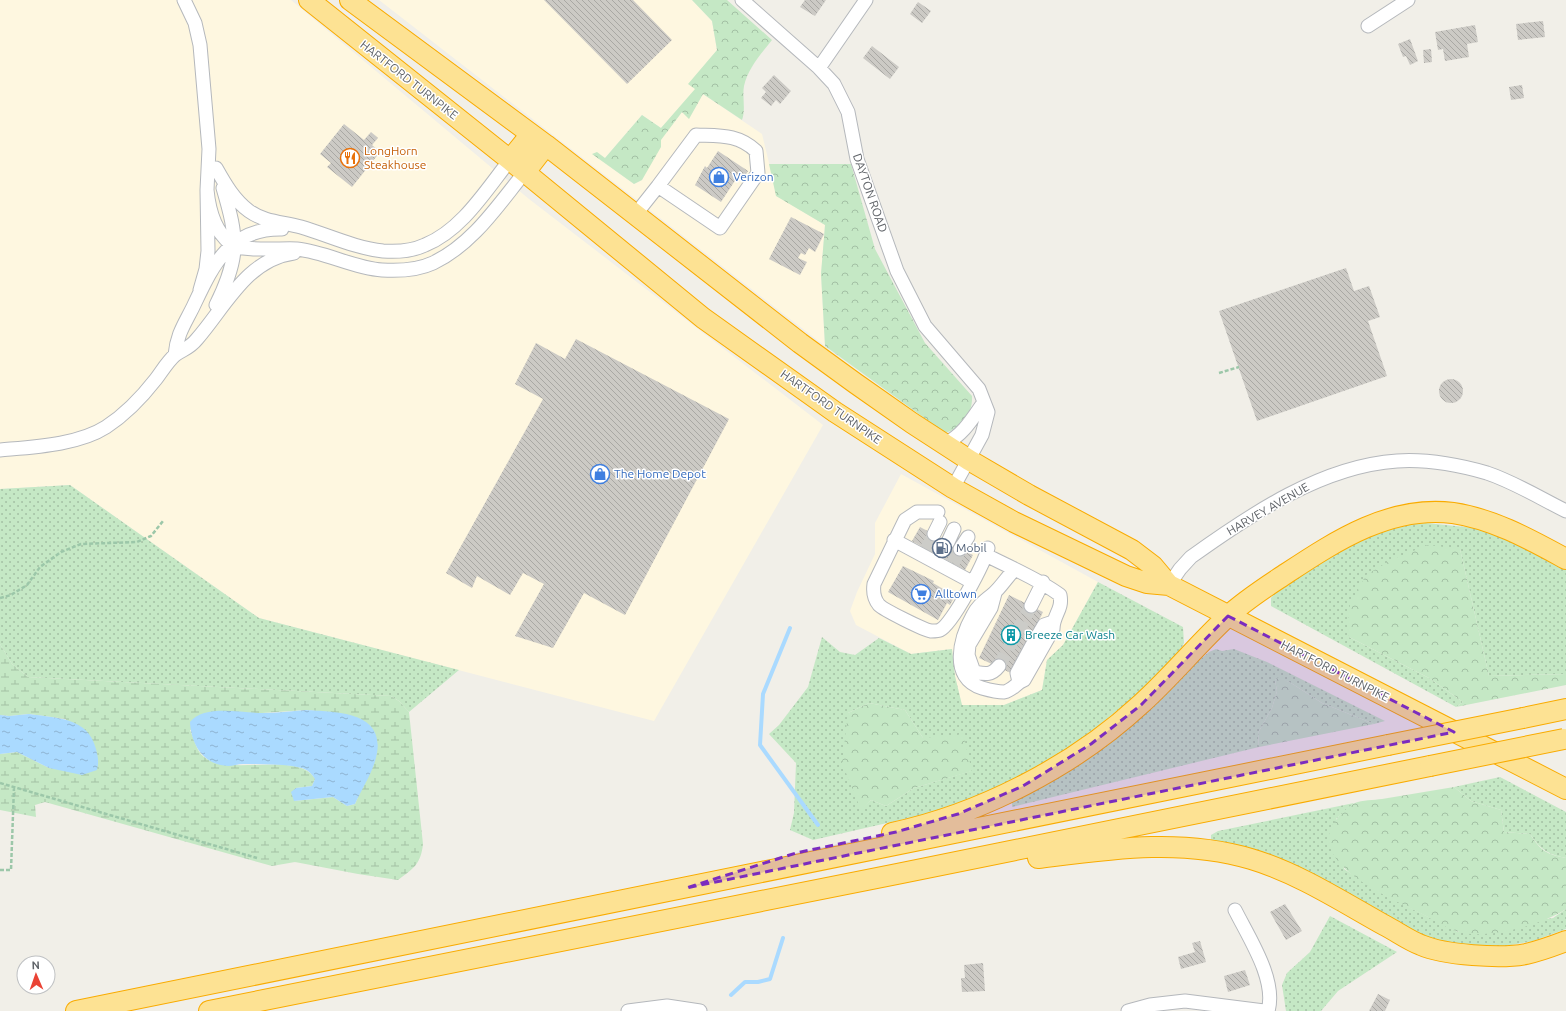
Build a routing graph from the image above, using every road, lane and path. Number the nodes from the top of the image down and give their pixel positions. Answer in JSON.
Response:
{"nodes":[{"id":1,"x":184,"y":0,"type":"edge"},
{"id":2,"x":309,"y":0,"type":"edge"},
{"id":3,"x":350,"y":0,"type":"edge"},
{"id":4,"x":742,"y":0,"type":"edge"},
{"id":5,"x":866,"y":0,"type":"edge"},
{"id":6,"x":1408,"y":0,"type":"edge"},
{"id":7,"x":1368,"y":26,"type":"dead end"},
{"id":8,"x":819,"y":68,"type":"junction"},
{"id":9,"x":539,"y":140,"type":"junction"},
{"id":10,"x":209,"y":149,"type":"junction"},
{"id":11,"x":518,"y":166,"type":"junction"},
{"id":12,"x":216,"y":168,"type":"junction"},
{"id":13,"x":658,"y":186,"type":"junction"},
{"id":14,"x":207,"y":190,"type":"junction"},
{"id":15,"x":635,"y":215,"type":"junction"},
{"id":16,"x":325,"y":235,"type":"junction"},
{"id":17,"x":234,"y":244,"type":"junction"},
{"id":18,"x":320,"y":254,"type":"junction"},
{"id":19,"x":200,"y":290,"type":"junction"},
{"id":20,"x":197,"y":340,"type":"junction"},
{"id":21,"x":175,"y":355,"type":"junction"},
{"id":22,"x":1239,"y":367,"type":"dead end"},
{"id":23,"x":1219,"y":373,"type":"dead end"},
{"id":24,"x":984,"y":402,"type":"junction"},
{"id":25,"x":945,"y":444,"type":"junction"},
{"id":26,"x":0,"y":450,"type":"edge"},
{"id":27,"x":969,"y":460,"type":"junction"},
{"id":28,"x":953,"y":488,"type":"junction"},
{"id":29,"x":1566,"y":511,"type":"edge"},
{"id":30,"x":163,"y":521,"type":"dead end"},
{"id":31,"x":954,"y":529,"type":"dead end"},
{"id":32,"x":934,"y":534,"type":"tunnel mouth"},
{"id":33,"x":968,"y":537,"type":"dead end"},
{"id":34,"x":894,"y":540,"type":"junction"},
{"id":35,"x":948,"y":542,"type":"tunnel mouth"},
{"id":36,"x":960,"y":549,"type":"tunnel mouth"},
{"id":37,"x":1566,"y":559,"type":"edge"},
{"id":38,"x":1014,"y":570,"type":"junction"},
{"id":39,"x":972,"y":582,"type":"junction"},
{"id":40,"x":1043,"y":582,"type":"junction"},
{"id":41,"x":1169,"y":585,"type":"junction"},
{"id":42,"x":995,"y":593,"type":"junction"},
{"id":43,"x":0,"y":598,"type":"edge"},
{"id":44,"x":1031,"y":606,"type":"tunnel mouth"},
{"id":45,"x":1228,"y":616,"type":"junction"},
{"id":46,"x":999,"y":666,"type":"tunnel mouth"},
{"id":47,"x":1566,"y":709,"type":"edge"},
{"id":48,"x":1565,"y":739,"type":"edge"},
{"id":49,"x":0,"y":783,"type":"edge"},
{"id":50,"x":14,"y":787,"type":"junction"},
{"id":51,"x":1566,"y":789,"type":"edge"},
{"id":52,"x":257,"y":858,"type":"dead end"},
{"id":53,"x":0,"y":870,"type":"edge"},
{"id":54,"x":897,"y":874,"type":"junction"},
{"id":55,"x":686,"y":888,"type":"junction"},
{"id":56,"x":1235,"y":910,"type":"dead end"},
{"id":57,"x":1566,"y":941,"type":"edge"},
{"id":58,"x":76,"y":1011,"type":"edge"},
{"id":59,"x":209,"y":1011,"type":"edge"},
{"id":60,"x":628,"y":1011,"type":"edge"},
{"id":61,"x":700,"y":1011,"type":"edge"},
{"id":62,"x":1128,"y":1011,"type":"edge"},
{"id":63,"x":1264,"y":1011,"type":"edge"},
{"id":64,"x":1268,"y":1011,"type":"edge"}],
"edges":[{"from":1,"to":10,"type":"street"},
{"from":2,"to":11,"type":"highway","name":"HARTFORD TURNPIKE"},
{"from":3,"to":9,"type":"highway","name":"HARTFORD TURNPIKE"},
{"from":4,"to":8,"type":"street","name":"DAYTON ROAD"},
{"from":5,"to":8,"type":"street"},
{"from":6,"to":7,"type":"street"},
{"from":8,"to":24,"type":"street","name":"DAYTON ROAD"},
{"from":9,"to":11,"type":"highway"},
{"from":9,"to":15,"type":"highway","name":"HARTFORD TURNPIKE"},
{"from":10,"to":12,"type":"street"},
{"from":10,"to":14,"type":"street"},
{"from":11,"to":16,"type":"street"},
{"from":11,"to":18,"type":"street"},
{"from":11,"to":28,"type":"highway","name":"HARTFORD TURNPIKE"},
{"from":12,"to":16,"type":"street"},
{"from":12,"to":17,"type":"street"},
{"from":13,"to":13,"type":"street"},
{"from":13,"to":15,"type":"street"},
{"from":14,"to":17,"type":"street"},
{"from":14,"to":19,"type":"street"},
{"from":15,"to":25,"type":"highway","name":"HARTFORD TURNPIKE"},
{"from":16,"to":17,"type":"street"},
{"from":17,"to":18,"type":"street"},
{"from":17,"to":19,"type":"street"},
{"from":17,"to":20,"type":"street"},
{"from":18,"to":20,"type":"street"},
{"from":19,"to":21,"type":"street"},
{"from":20,"to":21,"type":"street"},
{"from":21,"to":26,"type":"street"},
{"from":22,"to":23,"type":"path"},
{"from":24,"to":25,"type":"street"},
{"from":24,"to":27,"type":"street","name":"DAYTON ROAD"},
{"from":25,"to":27,"type":"highway","name":"HARTFORD TURNPIKE"},
{"from":27,"to":28,"type":"street","name":"DAYTON ROAD"},
{"from":27,"to":41,"type":"highway","name":"HARTFORD TURNPIKE"},
{"from":28,"to":41,"type":"highway","name":"HARTFORD TURNPIKE"},
{"from":29,"to":41,"type":"street","name":"HARVEY AVENUE"},
{"from":30,"to":43,"type":"path"},
{"from":31,"to":35,"type":"street"},
{"from":32,"to":34,"type":"street"},
{"from":33,"to":36,"type":"street"},
{"from":34,"to":39,"type":"street"},
{"from":34,"to":39,"type":"street"},
{"from":37,"to":45,"type":"highway"},
{"from":38,"to":39,"type":"street"},
{"from":38,"to":40,"type":"street"},
{"from":38,"to":42,"type":"street"},
{"from":40,"to":42,"type":"street"},
{"from":40,"to":44,"type":"street"},
{"from":41,"to":45,"type":"highway","name":"HARTFORD TURNPIKE"},
{"from":42,"to":46,"type":"street"},
{"from":45,"to":51,"type":"highway","name":"HARTFORD TURNPIKE"},
{"from":45,"to":55,"type":"highway"},
{"from":47,"to":55,"type":"highway","bridge":true},
{"from":48,"to":54,"type":"highway","bridge":true},
{"from":49,"to":50,"type":"path"},
{"from":50,"to":52,"type":"path"},
{"from":50,"to":53,"type":"path"},
{"from":54,"to":57,"type":"highway"},
{"from":54,"to":59,"type":"highway"},
{"from":55,"to":58,"type":"highway"},
{"from":56,"to":64,"type":"street"},
{"from":60,"to":61,"type":"street"},
{"from":62,"to":63,"type":"street"}]}
